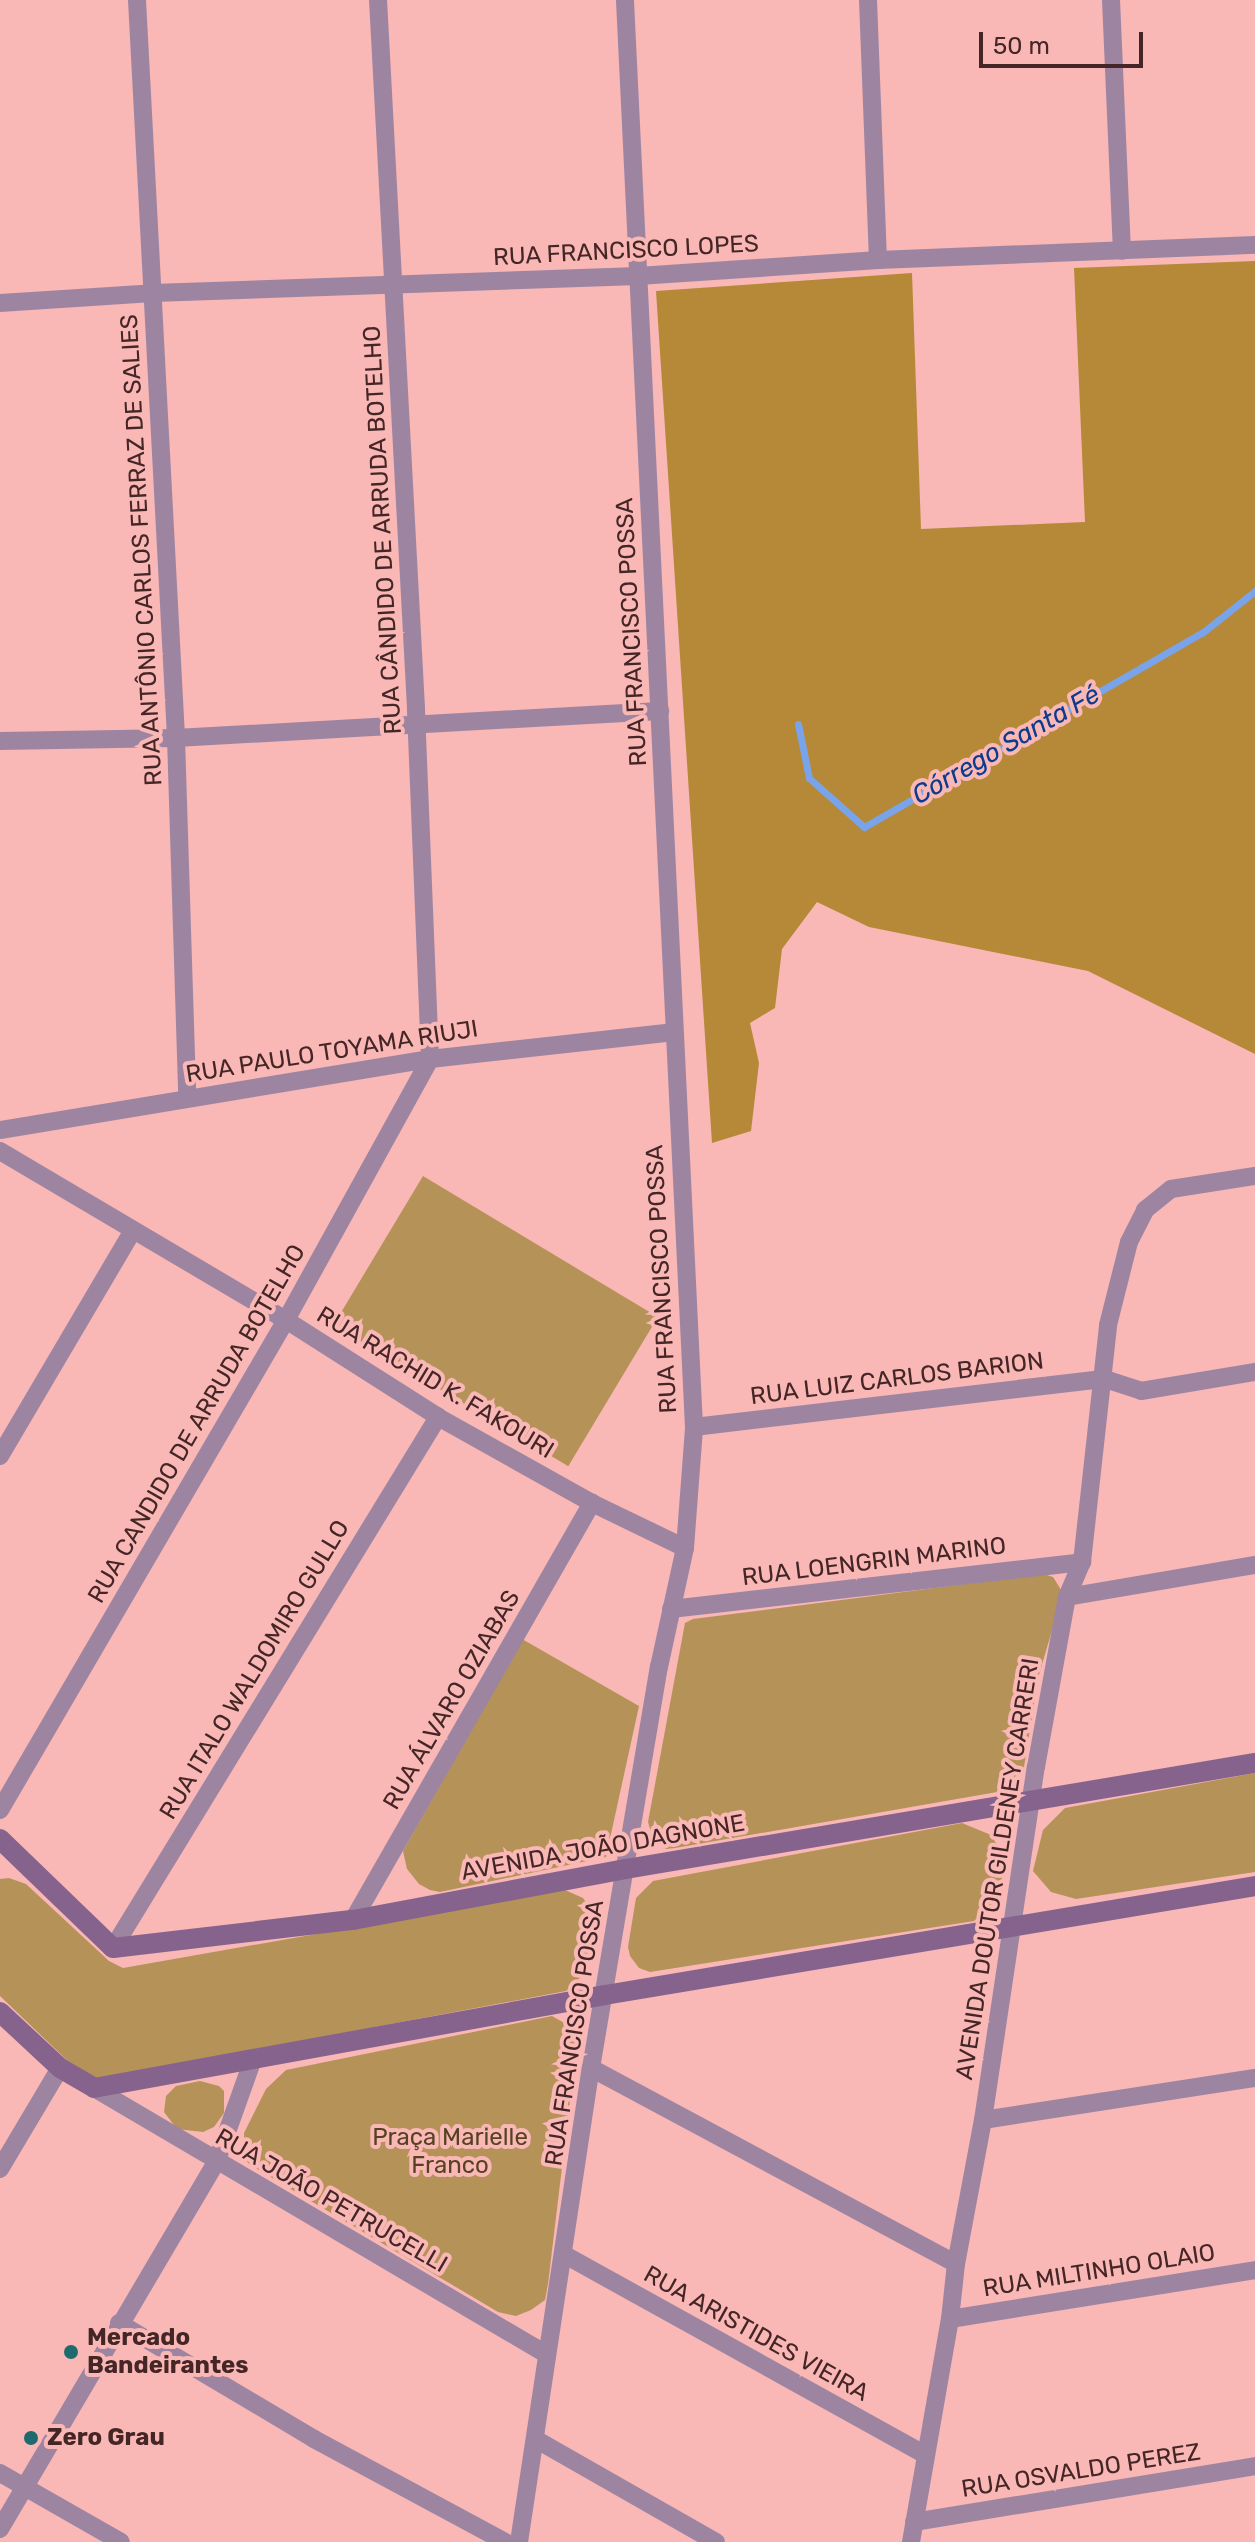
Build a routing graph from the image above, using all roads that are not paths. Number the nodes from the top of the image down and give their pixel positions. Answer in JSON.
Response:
{"nodes":[{"id":1,"x":137,"y":0,"type":"edge"},
{"id":2,"x":378,"y":0,"type":"edge"},
{"id":3,"x":625,"y":0,"type":"edge"},
{"id":4,"x":868,"y":0,"type":"edge"},
{"id":5,"x":1111,"y":0,"type":"edge"},
{"id":6,"x":1255,"y":245,"type":"edge"},
{"id":7,"x":1122,"y":251,"type":"junction"},
{"id":8,"x":878,"y":260,"type":"junction"},
{"id":9,"x":638,"y":276,"type":"junction"},
{"id":10,"x":394,"y":287,"type":"junction"},
{"id":11,"x":153,"y":293,"type":"junction"},
{"id":12,"x":0,"y":303,"type":"edge"},
{"id":13,"x":660,"y":711,"type":"junction"},
{"id":14,"x":416,"y":723,"type":"junction"},
{"id":15,"x":176,"y":738,"type":"junction"},
{"id":16,"x":0,"y":741,"type":"edge"},
{"id":17,"x":673,"y":1032,"type":"junction"},
{"id":18,"x":430,"y":1059,"type":"junction"},
{"id":19,"x":187,"y":1098,"type":"junction"},
{"id":20,"x":0,"y":1130,"type":"edge"},
{"id":21,"x":0,"y":1151,"type":"edge"},
{"id":22,"x":1255,"y":1176,"type":"edge"},
{"id":23,"x":132,"y":1232,"type":"junction"},
{"id":24,"x":286,"y":1320,"type":"junction"},
{"id":25,"x":1255,"y":1372,"type":"edge"},
{"id":26,"x":1105,"y":1379,"type":"junction"},
{"id":27,"x":438,"y":1417,"type":"junction"},
{"id":28,"x":694,"y":1427,"type":"junction"},
{"id":29,"x":0,"y":1456,"type":"edge"},
{"id":30,"x":592,"y":1503,"type":"junction"},
{"id":31,"x":685,"y":1548,"type":"junction"},
{"id":32,"x":1082,"y":1562,"type":"junction"},
{"id":33,"x":1255,"y":1565,"type":"edge"},
{"id":34,"x":1067,"y":1597,"type":"junction"},
{"id":35,"x":671,"y":1609,"type":"junction"},
{"id":36,"x":1255,"y":1763,"type":"edge"},
{"id":37,"x":1031,"y":1800,"type":"junction"},
{"id":38,"x":0,"y":1810,"type":"edge"},
{"id":39,"x":0,"y":1839,"type":"edge"},
{"id":40,"x":626,"y":1869,"type":"junction"},
{"id":41,"x":1255,"y":1886,"type":"edge"},
{"id":42,"x":353,"y":1920,"type":"junction"},
{"id":43,"x":1012,"y":1927,"type":"junction"},
{"id":44,"x":113,"y":1948,"type":"junction"},
{"id":45,"x":605,"y":1995,"type":"junction"},
{"id":46,"x":0,"y":2012,"type":"edge"},
{"id":47,"x":252,"y":2062,"type":"junction"},
{"id":48,"x":60,"y":2068,"type":"junction"},
{"id":49,"x":591,"y":2068,"type":"junction"},
{"id":50,"x":1255,"y":2078,"type":"edge"},
{"id":51,"x":94,"y":2088,"type":"junction"},
{"id":52,"x":983,"y":2120,"type":"junction"},
{"id":53,"x":216,"y":2163,"type":"junction"},
{"id":54,"x":0,"y":2169,"type":"edge"},
{"id":55,"x":565,"y":2255,"type":"junction"},
{"id":56,"x":956,"y":2264,"type":"junction"},
{"id":57,"x":1255,"y":2270,"type":"edge"},
{"id":58,"x":950,"y":2319,"type":"junction"},
{"id":59,"x":119,"y":2323,"type":"junction"},
{"id":60,"x":546,"y":2354,"type":"junction"},
{"id":61,"x":537,"y":2440,"type":"junction"},
{"id":62,"x":924,"y":2454,"type":"junction"},
{"id":63,"x":1255,"y":2466,"type":"edge"},
{"id":64,"x":0,"y":2473,"type":"edge"},
{"id":65,"x":24,"y":2487,"type":"junction"},
{"id":66,"x":914,"y":2522,"type":"junction"},
{"id":67,"x":0,"y":2529,"type":"edge"},
{"id":68,"x":121,"y":2542,"type":"edge"},
{"id":69,"x":505,"y":2542,"type":"edge"},
{"id":70,"x":519,"y":2542,"type":"edge"},
{"id":71,"x":716,"y":2542,"type":"edge"},
{"id":72,"x":911,"y":2542,"type":"edge"}],
"edges":[{"from":1,"to":11,"type":"street","name":"RUA ANTÔNIO CARLOS FERRAZ DE SALIES"},
{"from":2,"to":10,"type":"street","name":"RUA CÂNDIDO DE ARRUDA BOTELHO"},
{"from":3,"to":9,"type":"street","name":"RUA FRANCISCO POSSA"},
{"from":4,"to":8,"type":"street"},
{"from":5,"to":7,"type":"street"},
{"from":6,"to":7,"type":"street","name":"RUA FRANCISCO LOPES"},
{"from":7,"to":8,"type":"street","name":"RUA FRANCISCO LOPES"},
{"from":8,"to":9,"type":"street","name":"RUA FRANCISCO LOPES"},
{"from":9,"to":10,"type":"street","name":"RUA FRANCISCO LOPES"},
{"from":9,"to":13,"type":"street","name":"RUA FRANCISCO POSSA"},
{"from":10,"to":11,"type":"street","name":"RUA FRANCISCO LOPES"},
{"from":10,"to":14,"type":"street","name":"RUA CÂNDIDO DE ARRUDA BOTELHO"},
{"from":11,"to":12,"type":"street","name":"RUA FRANCISCO LOPES"},
{"from":11,"to":15,"type":"street","name":"RUA ANTÔNIO CARLOS FERRAZ DE SALIES"},
{"from":13,"to":14,"type":"street"},
{"from":13,"to":17,"type":"street","name":"RUA FRANCISCO POSSA"},
{"from":14,"to":15,"type":"street"},
{"from":14,"to":18,"type":"street","name":"RUA CÂNDIDO DE ARRUDA BOTELHO"},
{"from":15,"to":16,"type":"street"},
{"from":15,"to":19,"type":"street","name":"RUA ANTÔNIO CARLOS FERRAZ DE SALIES"},
{"from":17,"to":18,"type":"street","name":"RUA PAULO TOYAMA RIUJI"},
{"from":17,"to":28,"type":"street","name":"RUA FRANCISCO POSSA"},
{"from":18,"to":19,"type":"street","name":"RUA PAULO TOYAMA RIUJI"},
{"from":18,"to":24,"type":"street","name":"RUA CANDIDO DE ARRUDA BOTELHO"},
{"from":19,"to":20,"type":"street","name":"RUA PAULO TOYAMA RIUJI"},
{"from":21,"to":23,"type":"street","name":"RUA RACHID K. FAKOURI"},
{"from":22,"to":26,"type":"street","name":"AVENIDA DOUTOR GILDENEY CARRERI"},
{"from":23,"to":24,"type":"street","name":"RUA RACHID K. FAKOURI"},
{"from":23,"to":29,"type":"street"},
{"from":24,"to":27,"type":"street","name":"RUA RACHID K. FAKOURI"},
{"from":24,"to":38,"type":"street","name":"RUA CANDIDO DE ARRUDA BOTELHO"},
{"from":25,"to":26,"type":"street"},
{"from":26,"to":28,"type":"street","name":"RUA LUIZ CARLOS BARION"},
{"from":26,"to":32,"type":"street","name":"AVENIDA DOUTOR GILDENEY CARRERI"},
{"from":27,"to":30,"type":"street","name":"RUA RACHID K. FAKOURI"},
{"from":27,"to":44,"type":"street","name":"RUA ITALO WALDOMIRO GULLO"},
{"from":28,"to":31,"type":"street","name":"RUA FRANCISCO POSSA"},
{"from":30,"to":31,"type":"street","name":"RUA RACHID K. FAKOURI"},
{"from":30,"to":42,"type":"street","name":"RUA ÁLVARO OZIABAS"},
{"from":31,"to":35,"type":"street","name":"RUA FRANCISCO POSSA"},
{"from":32,"to":34,"type":"street","name":"AVENIDA DOUTOR GILDENEY CARRERI"},
{"from":32,"to":35,"type":"street","name":"RUA LOENGRIN MARINO"},
{"from":33,"to":34,"type":"street"},
{"from":34,"to":37,"type":"street","name":"AVENIDA DOUTOR GILDENEY CARRERI"},
{"from":35,"to":40,"type":"street","name":"RUA FRANCISCO POSSA"},
{"from":36,"to":37,"type":"street","name":"AVENIDA JOÃO DAGNONE"},
{"from":37,"to":40,"type":"street","name":"AVENIDA JOÃO DAGNONE"},
{"from":37,"to":43,"type":"street","name":"AVENIDA DOUTOR GILDENEY CARRERI"},
{"from":39,"to":44,"type":"street"},
{"from":40,"to":42,"type":"street","name":"AVENIDA JOÃO DAGNONE"},
{"from":40,"to":45,"type":"street","name":"RUA FRANCISCO POSSA"},
{"from":41,"to":43,"type":"street"},
{"from":42,"to":44,"type":"street","name":"AVENIDA JOÃO DAGNONE"},
{"from":43,"to":45,"type":"street"},
{"from":43,"to":52,"type":"street","name":"AVENIDA DOUTOR GILDENEY CARRERI"},
{"from":45,"to":47,"type":"street"},
{"from":45,"to":49,"type":"street","name":"RUA FRANCISCO POSSA"},
{"from":46,"to":48,"type":"street"},
{"from":47,"to":51,"type":"street"},
{"from":47,"to":53,"type":"street"},
{"from":48,"to":51,"type":"street"},
{"from":48,"to":54,"type":"street"},
{"from":49,"to":55,"type":"street","name":"RUA FRANCISCO POSSA"},
{"from":49,"to":56,"type":"street"},
{"from":50,"to":52,"type":"street"},
{"from":51,"to":53,"type":"street","name":"RUA JOÃO PETRUCELLI"},
{"from":52,"to":56,"type":"street","name":"AVENIDA DOUTOR GILDENEY CARRERI"},
{"from":53,"to":59,"type":"street"},
{"from":53,"to":60,"type":"street","name":"RUA JOÃO PETRUCELLI"},
{"from":55,"to":60,"type":"street","name":"RUA FRANCISCO POSSA"},
{"from":55,"to":62,"type":"street","name":"RUA ARISTIDES VIEIRA"},
{"from":56,"to":58,"type":"street","name":"AVENIDA DOUTOR GILDENEY CARRERI"},
{"from":57,"to":58,"type":"street","name":"RUA MILTINHO OLAIO"},
{"from":58,"to":62,"type":"street","name":"AVENIDA DOUTOR GILDENEY CARRERI"},
{"from":59,"to":65,"type":"street"},
{"from":59,"to":69,"type":"street"},
{"from":60,"to":61,"type":"street","name":"RUA FRANCISCO POSSA"},
{"from":61,"to":70,"type":"street","name":"RUA FRANCISCO POSSA"},
{"from":61,"to":71,"type":"street"},
{"from":62,"to":66,"type":"street","name":"AVENIDA DOUTOR GILDENEY CARRERI"},
{"from":63,"to":66,"type":"street","name":"RUA OSVALDO PEREZ"},
{"from":64,"to":65,"type":"street"},
{"from":65,"to":67,"type":"street"},
{"from":65,"to":68,"type":"street"},
{"from":66,"to":72,"type":"street","name":"AVENIDA DOUTOR GILDENEY CARRERI"}]}
